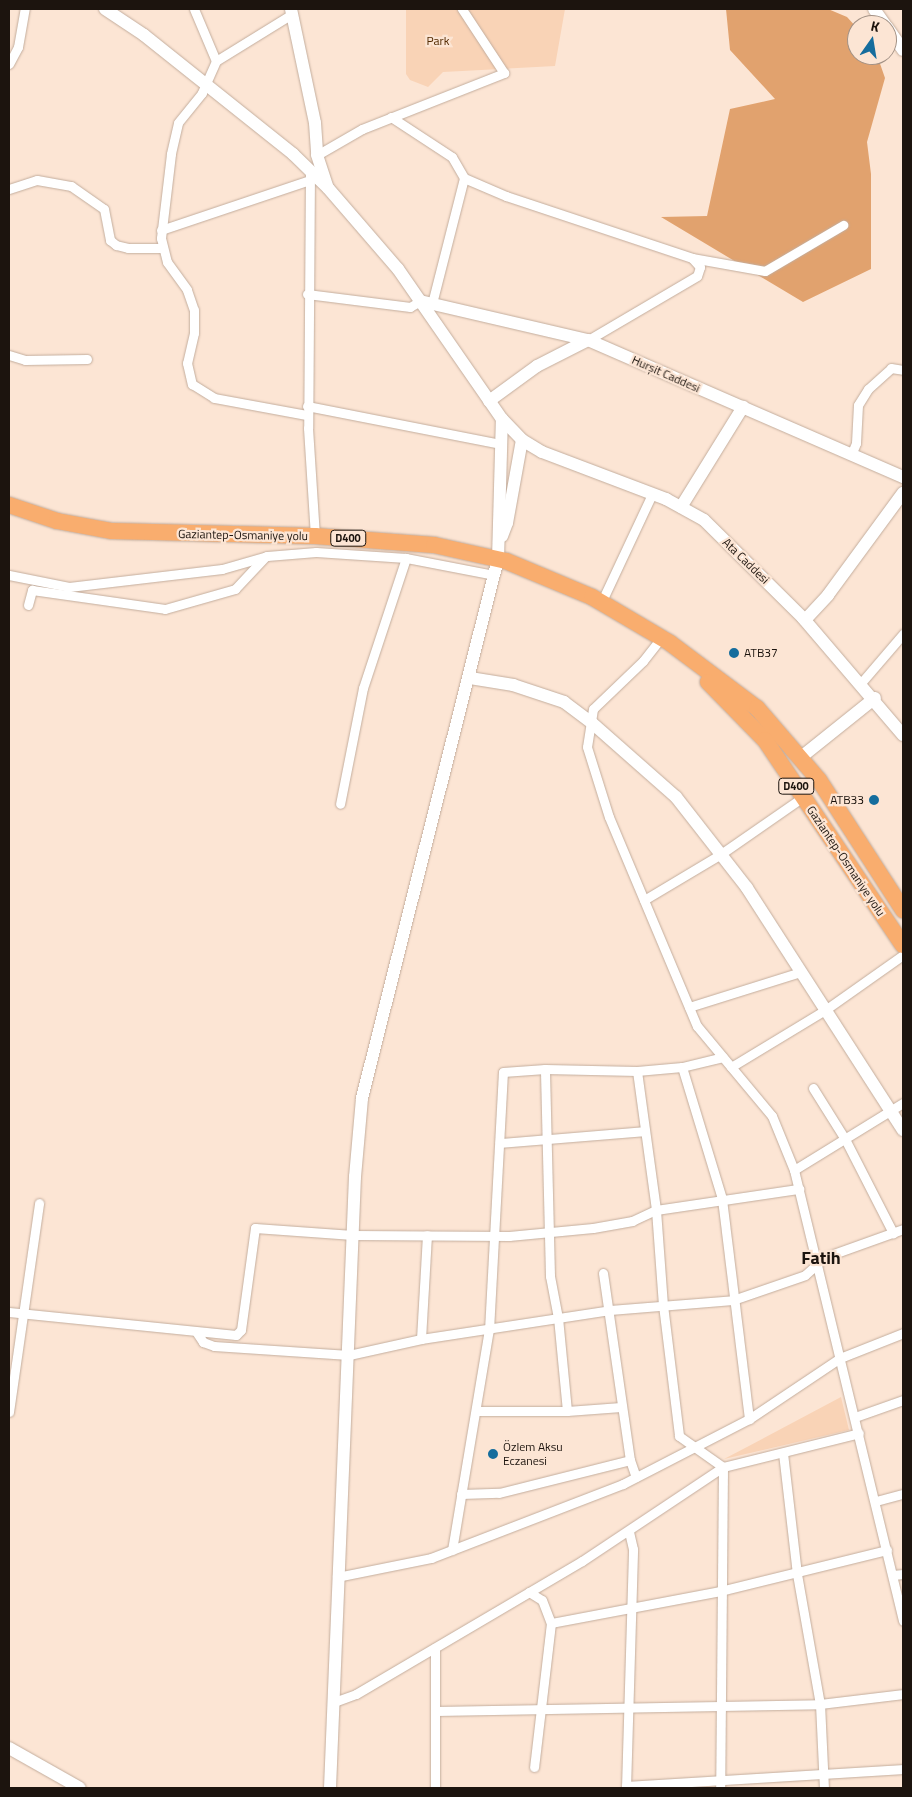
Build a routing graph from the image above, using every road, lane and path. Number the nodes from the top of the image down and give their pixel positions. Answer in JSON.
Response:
{"nodes":[{"id":1,"x":25,"y":9,"type":"edge"},
{"id":2,"x":105,"y":9,"type":"edge"},
{"id":3,"x":194,"y":9,"type":"edge"},
{"id":4,"x":462,"y":9,"type":"edge"},
{"id":5,"x":292,"y":12,"type":"edge"},
{"id":6,"x":216,"y":61,"type":"junction"},
{"id":7,"x":9,"y":64,"type":"edge"},
{"id":8,"x":204,"y":86,"type":"junction"},
{"id":9,"x":391,"y":117,"type":"junction"},
{"id":10,"x":317,"y":155,"type":"junction"},
{"id":11,"x":310,"y":175,"type":"junction"},
{"id":12,"x":464,"y":178,"type":"junction"},
{"id":13,"x":328,"y":188,"type":"junction"},
{"id":14,"x":9,"y":189,"type":"edge"},
{"id":15,"x":843,"y":225,"type":"dead end"},
{"id":16,"x":161,"y":230,"type":"junction"},
{"id":17,"x":162,"y":248,"type":"junction"},
{"id":18,"x":692,"y":258,"type":"junction"},
{"id":19,"x":711,"y":261,"type":"junction"},
{"id":20,"x":700,"y":267,"type":"junction"},
{"id":21,"x":308,"y":294,"type":"junction"},
{"id":22,"x":426,"y":303,"type":"junction"},
{"id":23,"x":588,"y":340,"type":"junction"},
{"id":24,"x":9,"y":355,"type":"edge"},
{"id":25,"x":86,"y":359,"type":"dead end"},
{"id":26,"x":903,"y":370,"type":"edge"},
{"id":27,"x":489,"y":401,"type":"junction"},
{"id":28,"x":743,"y":407,"type":"junction"},
{"id":29,"x":307,"y":411,"type":"junction"},
{"id":30,"x":502,"y":419,"type":"junction"},
{"id":31,"x":501,"y":444,"type":"junction"},
{"id":32,"x":522,"y":446,"type":"junction"},
{"id":33,"x":851,"y":455,"type":"junction"},
{"id":34,"x":903,"y":477,"type":"edge"},
{"id":35,"x":903,"y":493,"type":"edge"},
{"id":36,"x":652,"y":494,"type":"junction"},
{"id":37,"x":9,"y":505,"type":"edge"},
{"id":38,"x":681,"y":507,"type":"junction"},
{"id":39,"x":315,"y":536,"type":"junction"},
{"id":40,"x":501,"y":538,"type":"junction"},
{"id":41,"x":266,"y":556,"type":"junction"},
{"id":42,"x":406,"y":558,"type":"junction"},
{"id":43,"x":496,"y":567,"type":"junction"},
{"id":44,"x":9,"y":575,"type":"edge"},
{"id":45,"x":601,"y":603,"type":"junction"},
{"id":46,"x":28,"y":605,"type":"dead end"},
{"id":47,"x":805,"y":620,"type":"junction"},
{"id":48,"x":903,"y":634,"type":"edge"},
{"id":49,"x":665,"y":641,"type":"junction"},
{"id":50,"x":470,"y":678,"type":"junction"},
{"id":51,"x":861,"y":683,"type":"junction"},
{"id":52,"x":874,"y":698,"type":"junction"},
{"id":53,"x":592,"y":723,"type":"junction"},
{"id":54,"x":903,"y":735,"type":"edge"},
{"id":55,"x":800,"y":758,"type":"junction"},
{"id":56,"x":803,"y":797,"type":"junction"},
{"id":57,"x":340,"y":804,"type":"dead end"},
{"id":58,"x":721,"y":854,"type":"junction"},
{"id":59,"x":644,"y":900,"type":"junction"},
{"id":60,"x":903,"y":910,"type":"edge"},
{"id":61,"x":903,"y":945,"type":"edge"},
{"id":62,"x":903,"y":955,"type":"edge"},
{"id":63,"x":801,"y":972,"type":"junction"},
{"id":64,"x":689,"y":1007,"type":"junction"},
{"id":65,"x":825,"y":1010,"type":"junction"},
{"id":66,"x":723,"y":1057,"type":"junction"},
{"id":67,"x":682,"y":1067,"type":"junction"},
{"id":68,"x":731,"y":1067,"type":"junction"},
{"id":69,"x":545,"y":1069,"type":"junction"},
{"id":70,"x":638,"y":1071,"type":"junction"},
{"id":71,"x":813,"y":1088,"type":"dead end"},
{"id":72,"x":903,"y":1103,"type":"edge"},
{"id":73,"x":890,"y":1110,"type":"junction"},
{"id":74,"x":903,"y":1130,"type":"edge"},
{"id":75,"x":645,"y":1131,"type":"junction"},
{"id":76,"x":845,"y":1139,"type":"junction"},
{"id":77,"x":548,"y":1141,"type":"junction"},
{"id":78,"x":500,"y":1143,"type":"junction"},
{"id":79,"x":794,"y":1170,"type":"junction"},
{"id":80,"x":799,"y":1189,"type":"junction"},
{"id":81,"x":722,"y":1199,"type":"junction"},
{"id":82,"x":39,"y":1203,"type":"dead end"},
{"id":83,"x":656,"y":1210,"type":"junction"},
{"id":84,"x":903,"y":1229,"type":"edge"},
{"id":85,"x":549,"y":1233,"type":"junction"},
{"id":86,"x":893,"y":1233,"type":"junction"},
{"id":87,"x":353,"y":1235,"type":"junction"},
{"id":88,"x":428,"y":1235,"type":"junction"},
{"id":89,"x":496,"y":1236,"type":"junction"},
{"id":90,"x":818,"y":1266,"type":"junction"},
{"id":91,"x":604,"y":1273,"type":"dead end"},
{"id":92,"x":733,"y":1300,"type":"junction"},
{"id":93,"x":663,"y":1304,"type":"junction"},
{"id":94,"x":610,"y":1310,"type":"junction"},
{"id":95,"x":9,"y":1312,"type":"edge"},
{"id":96,"x":24,"y":1313,"type":"junction"},
{"id":97,"x":558,"y":1318,"type":"junction"},
{"id":98,"x":489,"y":1330,"type":"junction"},
{"id":99,"x":197,"y":1333,"type":"junction"},
{"id":100,"x":903,"y":1333,"type":"edge"},
{"id":101,"x":421,"y":1338,"type":"junction"},
{"id":102,"x":349,"y":1355,"type":"junction"},
{"id":103,"x":840,"y":1358,"type":"junction"},
{"id":104,"x":903,"y":1400,"type":"edge"},
{"id":105,"x":621,"y":1406,"type":"junction"},
{"id":106,"x":476,"y":1411,"type":"junction"},
{"id":107,"x":567,"y":1411,"type":"junction"},
{"id":108,"x":9,"y":1412,"type":"edge"},
{"id":109,"x":855,"y":1417,"type":"junction"},
{"id":110,"x":749,"y":1418,"type":"junction"},
{"id":111,"x":859,"y":1433,"type":"junction"},
{"id":112,"x":694,"y":1449,"type":"junction"},
{"id":113,"x":784,"y":1453,"type":"junction"},
{"id":114,"x":630,"y":1460,"type":"junction"},
{"id":115,"x":723,"y":1467,"type":"junction"},
{"id":116,"x":636,"y":1477,"type":"junction"},
{"id":117,"x":461,"y":1494,"type":"junction"},
{"id":118,"x":903,"y":1494,"type":"edge"},
{"id":119,"x":876,"y":1501,"type":"junction"},
{"id":120,"x":629,"y":1532,"type":"junction"},
{"id":121,"x":452,"y":1550,"type":"junction"},
{"id":122,"x":887,"y":1550,"type":"junction"},
{"id":123,"x":797,"y":1574,"type":"junction"},
{"id":124,"x":903,"y":1574,"type":"edge"},
{"id":125,"x":893,"y":1575,"type":"junction"},
{"id":126,"x":337,"y":1577,"type":"junction"},
{"id":127,"x":720,"y":1591,"type":"junction"},
{"id":128,"x":529,"y":1592,"type":"junction"},
{"id":129,"x":631,"y":1609,"type":"junction"},
{"id":130,"x":903,"y":1621,"type":"edge"},
{"id":131,"x":551,"y":1623,"type":"junction"},
{"id":132,"x":435,"y":1648,"type":"junction"},
{"id":133,"x":903,"y":1694,"type":"edge"},
{"id":134,"x":334,"y":1702,"type":"junction"},
{"id":135,"x":820,"y":1704,"type":"junction"},
{"id":136,"x":720,"y":1707,"type":"junction"},
{"id":137,"x":626,"y":1709,"type":"junction"},
{"id":138,"x":540,"y":1710,"type":"junction"},
{"id":139,"x":436,"y":1711,"type":"junction"},
{"id":140,"x":9,"y":1748,"type":"edge"},
{"id":141,"x":534,"y":1767,"type":"dead end"},
{"id":142,"x":903,"y":1769,"type":"edge"},
{"id":143,"x":823,"y":1775,"type":"junction"},
{"id":144,"x":720,"y":1785,"type":"edge"},
{"id":145,"x":626,"y":1787,"type":"edge"},
{"id":146,"x":80,"y":1788,"type":"edge"},
{"id":147,"x":330,"y":1788,"type":"edge"},
{"id":148,"x":435,"y":1788,"type":"edge"},
{"id":149,"x":824,"y":1788,"type":"edge"}],
"edges":[{"from":1,"to":7,"type":"street"},
{"from":2,"to":8,"type":"street"},
{"from":3,"to":6,"type":"street"},
{"from":4,"to":9,"type":"street"},
{"from":5,"to":6,"type":"street"},
{"from":5,"to":10,"type":"street"},
{"from":6,"to":8,"type":"street"},
{"from":8,"to":11,"type":"street"},
{"from":8,"to":16,"type":"street"},
{"from":9,"to":10,"type":"street"},
{"from":9,"to":12,"type":"street"},
{"from":10,"to":13,"type":"street"},
{"from":11,"to":13,"type":"street"},
{"from":11,"to":16,"type":"street"},
{"from":11,"to":21,"type":"street"},
{"from":12,"to":18,"type":"street"},
{"from":12,"to":22,"type":"street"},
{"from":13,"to":22,"type":"street"},
{"from":14,"to":17,"type":"street"},
{"from":15,"to":19,"type":"street"},
{"from":16,"to":17,"type":"street"},
{"from":17,"to":29,"type":"street"},
{"from":18,"to":19,"type":"street"},
{"from":18,"to":20,"type":"street"},
{"from":19,"to":20,"type":"street"},
{"from":20,"to":23,"type":"street"},
{"from":21,"to":22,"type":"street"},
{"from":21,"to":29,"type":"street"},
{"from":22,"to":23,"type":"street","name":"Hurşit Caddesi"},
{"from":22,"to":27,"type":"street"},
{"from":23,"to":27,"type":"street"},
{"from":23,"to":28,"type":"street","name":"Hurşit Caddesi"},
{"from":24,"to":25,"type":"street"},
{"from":26,"to":33,"type":"street"},
{"from":27,"to":30,"type":"street"},
{"from":28,"to":33,"type":"street","name":"Hurşit Caddesi"},
{"from":28,"to":38,"type":"street"},
{"from":29,"to":31,"type":"street"},
{"from":29,"to":39,"type":"street"},
{"from":30,"to":31,"type":"street"},
{"from":30,"to":32,"type":"street"},
{"from":31,"to":32,"type":"street"},
{"from":31,"to":40,"type":"street"},
{"from":32,"to":36,"type":"street","name":"Ata Caddesi"},
{"from":32,"to":40,"type":"street"},
{"from":33,"to":34,"type":"street","name":"Hurşit Caddesi"},
{"from":35,"to":47,"type":"street"},
{"from":36,"to":38,"type":"street","name":"Ata Caddesi"},
{"from":36,"to":45,"type":"street"},
{"from":37,"to":39,"type":"highway","name":"Gaziantep-Osmaniye yolu","number":"D400"},
{"from":38,"to":47,"type":"street","name":"Ata Caddesi"},
{"from":39,"to":43,"type":"highway","name":"Gaziantep-Osmaniye yolu","number":"D400"},
{"from":40,"to":43,"type":"street"},
{"from":41,"to":42,"type":"street"},
{"from":41,"to":44,"type":"street"},
{"from":41,"to":46,"type":"street"},
{"from":42,"to":43,"type":"street"},
{"from":42,"to":57,"type":"street"},
{"from":43,"to":45,"type":"highway","name":"Gaziantep-Osmaniye yolu","number":"D400"},
{"from":43,"to":50,"type":"street"},
{"from":45,"to":49,"type":"highway","name":"Gaziantep-Osmaniye yolu","number":"D400"},
{"from":47,"to":51,"type":"street","name":"Ata Caddesi"},
{"from":48,"to":51,"type":"street"},
{"from":49,"to":53,"type":"street"},
{"from":49,"to":55,"type":"highway","name":"Gaziantep-Osmaniye yolu","number":"D400"},
{"from":49,"to":56,"type":"highway","name":"Gaziantep-Osmaniye yolu","number":"D400"},
{"from":50,"to":53,"type":"street"},
{"from":50,"to":87,"type":"street"},
{"from":51,"to":52,"type":"street","name":"Ata Caddesi"},
{"from":52,"to":54,"type":"street","name":"Ata Caddesi"},
{"from":52,"to":55,"type":"street"},
{"from":53,"to":58,"type":"street"},
{"from":53,"to":59,"type":"street"},
{"from":55,"to":60,"type":"highway","name":"Gaziantep-Osmaniye yolu","number":"D400"},
{"from":56,"to":58,"type":"street"},
{"from":56,"to":61,"type":"highway","name":"Gaziantep-Osmaniye yolu","number":"D400"},
{"from":58,"to":59,"type":"street"},
{"from":58,"to":63,"type":"street"},
{"from":59,"to":64,"type":"street"},
{"from":62,"to":65,"type":"street"},
{"from":63,"to":64,"type":"street"},
{"from":63,"to":65,"type":"street"},
{"from":64,"to":66,"type":"street"},
{"from":65,"to":68,"type":"street"},
{"from":65,"to":73,"type":"street"},
{"from":66,"to":67,"type":"street"},
{"from":66,"to":68,"type":"street"},
{"from":67,"to":70,"type":"street"},
{"from":67,"to":81,"type":"street"},
{"from":68,"to":79,"type":"street"},
{"from":69,"to":70,"type":"street"},
{"from":69,"to":77,"type":"street"},
{"from":69,"to":78,"type":"street"},
{"from":70,"to":75,"type":"street"},
{"from":71,"to":76,"type":"street"},
{"from":72,"to":73,"type":"street"},
{"from":73,"to":74,"type":"street"},
{"from":73,"to":76,"type":"street"},
{"from":75,"to":77,"type":"street"},
{"from":75,"to":83,"type":"street"},
{"from":76,"to":79,"type":"street"},
{"from":76,"to":86,"type":"street"},
{"from":77,"to":78,"type":"street"},
{"from":77,"to":85,"type":"street"},
{"from":78,"to":89,"type":"street"},
{"from":79,"to":80,"type":"street"},
{"from":80,"to":81,"type":"street"},
{"from":80,"to":90,"type":"street"},
{"from":81,"to":83,"type":"street"},
{"from":81,"to":92,"type":"street"},
{"from":82,"to":96,"type":"street"},
{"from":83,"to":85,"type":"street"},
{"from":83,"to":93,"type":"street"},
{"from":84,"to":86,"type":"street"},
{"from":85,"to":89,"type":"street"},
{"from":85,"to":97,"type":"street"},
{"from":86,"to":90,"type":"street"},
{"from":87,"to":88,"type":"street"},
{"from":87,"to":99,"type":"street"},
{"from":87,"to":102,"type":"street"},
{"from":88,"to":89,"type":"street"},
{"from":88,"to":101,"type":"street"},
{"from":89,"to":98,"type":"street"},
{"from":90,"to":92,"type":"street"},
{"from":90,"to":103,"type":"street"},
{"from":91,"to":94,"type":"street"},
{"from":92,"to":93,"type":"street"},
{"from":92,"to":110,"type":"street"},
{"from":93,"to":94,"type":"street"},
{"from":93,"to":112,"type":"street"},
{"from":94,"to":97,"type":"street"},
{"from":94,"to":105,"type":"street"},
{"from":95,"to":96,"type":"street"},
{"from":96,"to":99,"type":"street"},
{"from":96,"to":108,"type":"street"},
{"from":97,"to":98,"type":"street"},
{"from":97,"to":107,"type":"street"},
{"from":98,"to":101,"type":"street"},
{"from":98,"to":106,"type":"street"},
{"from":99,"to":102,"type":"street"},
{"from":100,"to":103,"type":"street"},
{"from":101,"to":102,"type":"street"},
{"from":102,"to":126,"type":"street"},
{"from":103,"to":109,"type":"street"},
{"from":103,"to":110,"type":"street"},
{"from":104,"to":109,"type":"street"},
{"from":105,"to":107,"type":"street"},
{"from":105,"to":114,"type":"street"},
{"from":106,"to":107,"type":"street"},
{"from":106,"to":117,"type":"street"},
{"from":109,"to":111,"type":"street"},
{"from":110,"to":112,"type":"street"},
{"from":111,"to":113,"type":"street"},
{"from":111,"to":119,"type":"street"},
{"from":112,"to":115,"type":"street"},
{"from":112,"to":116,"type":"street"},
{"from":113,"to":115,"type":"street"},
{"from":113,"to":123,"type":"street"},
{"from":114,"to":116,"type":"street"},
{"from":114,"to":117,"type":"street"},
{"from":115,"to":120,"type":"street"},
{"from":115,"to":127,"type":"street"},
{"from":116,"to":121,"type":"street"},
{"from":117,"to":121,"type":"street"},
{"from":118,"to":119,"type":"street"},
{"from":119,"to":122,"type":"street"},
{"from":120,"to":128,"type":"street"},
{"from":120,"to":129,"type":"street"},
{"from":121,"to":126,"type":"street"},
{"from":122,"to":123,"type":"street"},
{"from":122,"to":125,"type":"street"},
{"from":123,"to":127,"type":"street"},
{"from":123,"to":135,"type":"street"},
{"from":124,"to":125,"type":"street"},
{"from":125,"to":130,"type":"street"},
{"from":126,"to":134,"type":"street"},
{"from":127,"to":129,"type":"street"},
{"from":127,"to":136,"type":"street"},
{"from":128,"to":131,"type":"street"},
{"from":128,"to":132,"type":"street"},
{"from":129,"to":131,"type":"street"},
{"from":129,"to":137,"type":"street"},
{"from":131,"to":138,"type":"street"},
{"from":132,"to":134,"type":"street"},
{"from":132,"to":139,"type":"street"},
{"from":133,"to":135,"type":"street"},
{"from":134,"to":147,"type":"street"},
{"from":135,"to":136,"type":"street"},
{"from":135,"to":143,"type":"street"},
{"from":136,"to":137,"type":"street"},
{"from":136,"to":144,"type":"street"},
{"from":137,"to":138,"type":"street"},
{"from":137,"to":145,"type":"street"},
{"from":138,"to":139,"type":"street"},
{"from":138,"to":141,"type":"street"},
{"from":139,"to":148,"type":"street"},
{"from":140,"to":146,"type":"street"},
{"from":142,"to":143,"type":"street"},
{"from":143,"to":144,"type":"street"},
{"from":143,"to":149,"type":"street"},
{"from":144,"to":145,"type":"street"}]}
